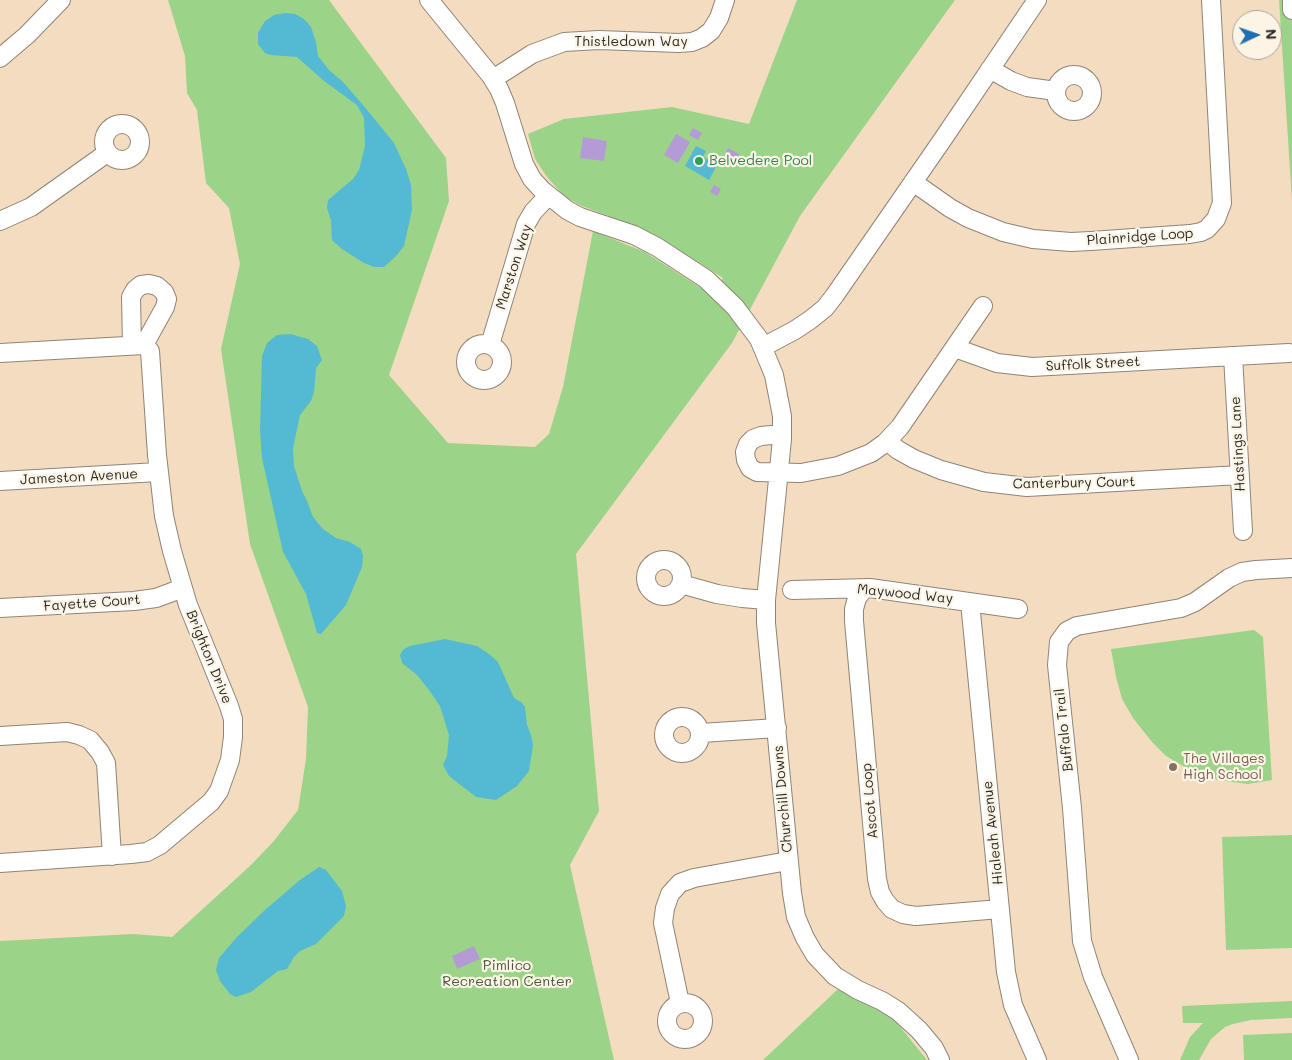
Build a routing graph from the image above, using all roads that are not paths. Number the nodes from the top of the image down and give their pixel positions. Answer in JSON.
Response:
{"nodes":[{"id":1,"x":60,"y":0,"type":"edge"},
{"id":2,"x":429,"y":0,"type":"edge"},
{"id":3,"x":725,"y":0,"type":"edge"},
{"id":4,"x":1037,"y":0,"type":"edge"},
{"id":5,"x":1211,"y":0,"type":"edge"},
{"id":6,"x":1292,"y":0,"type":"edge"},
{"id":7,"x":1292,"y":10,"type":"edge"},
{"id":8,"x":0,"y":58,"type":"edge"},
{"id":9,"x":990,"y":69,"type":"junction"},
{"id":10,"x":493,"y":79,"type":"junction"},
{"id":11,"x":1056,"y":91,"type":"dead end"},
{"id":12,"x":108,"y":153,"type":"dead end"},
{"id":13,"x":913,"y":182,"type":"junction"},
{"id":14,"x":548,"y":196,"type":"junction"},
{"id":15,"x":0,"y":221,"type":"edge"},
{"id":16,"x":983,"y":306,"type":"dead end"},
{"id":17,"x":490,"y":345,"type":"dead end"},
{"id":18,"x":762,"y":347,"type":"junction"},
{"id":19,"x":955,"y":348,"type":"junction"},
{"id":20,"x":0,"y":353,"type":"edge"},
{"id":21,"x":1289,"y":353,"type":"dead end"},
{"id":22,"x":1233,"y":356,"type":"junction"},
{"id":23,"x":782,"y":434,"type":"junction"},
{"id":24,"x":887,"y":441,"type":"junction"},
{"id":25,"x":158,"y":472,"type":"junction"},
{"id":26,"x":779,"y":473,"type":"junction"},
{"id":27,"x":1240,"y":475,"type":"junction"},
{"id":28,"x":0,"y":481,"type":"edge"},
{"id":29,"x":1243,"y":532,"type":"dead end"},
{"id":30,"x":1292,"y":568,"type":"edge"},
{"id":31,"x":681,"y":584,"type":"dead end"},
{"id":32,"x":183,"y":588,"type":"junction"},
{"id":33,"x":870,"y":588,"type":"junction"},
{"id":34,"x":792,"y":590,"type":"dead end"},
{"id":35,"x":766,"y":600,"type":"junction"},
{"id":36,"x":970,"y":602,"type":"junction"},
{"id":37,"x":0,"y":608,"type":"edge"},
{"id":38,"x":1018,"y":609,"type":"dead end"},
{"id":39,"x":777,"y":728,"type":"junction"},
{"id":40,"x":701,"y":733,"type":"dead end"},
{"id":41,"x":0,"y":736,"type":"edge"},
{"id":42,"x":112,"y":856,"type":"junction"},
{"id":43,"x":788,"y":861,"type":"junction"},
{"id":44,"x":0,"y":863,"type":"edge"},
{"id":45,"x":1000,"y":909,"type":"junction"},
{"id":46,"x":680,"y":1003,"type":"dead end"},
{"id":47,"x":940,"y":1060,"type":"edge"},
{"id":48,"x":1037,"y":1060,"type":"edge"},
{"id":49,"x":1129,"y":1060,"type":"edge"}],
"edges":[{"from":1,"to":8,"type":"street"},
{"from":2,"to":10,"type":"street","name":"Churchill Downs"},
{"from":3,"to":10,"type":"street","name":"Thistledown Way"},
{"from":4,"to":9,"type":"street"},
{"from":5,"to":13,"type":"street","name":"Plainridge Loop"},
{"from":6,"to":7,"type":"street"},
{"from":9,"to":11,"type":"street"},
{"from":9,"to":13,"type":"street"},
{"from":10,"to":14,"type":"street","name":"Churchill Downs"},
{"from":12,"to":15,"type":"street"},
{"from":13,"to":18,"type":"street"},
{"from":14,"to":17,"type":"street","name":"Marston Way"},
{"from":14,"to":18,"type":"street","name":"Churchill Downs"},
{"from":16,"to":19,"type":"street"},
{"from":18,"to":23,"type":"street","name":"Churchill Downs"},
{"from":19,"to":22,"type":"street","name":"Suffolk Street"},
{"from":19,"to":24,"type":"street"},
{"from":20,"to":25,"type":"street","name":"Brighton Drive"},
{"from":21,"to":22,"type":"street","name":"Suffolk Street"},
{"from":22,"to":27,"type":"street","name":"Hastings Lane"},
{"from":23,"to":26,"type":"street","name":"Churchill Downs"},
{"from":23,"to":26,"type":"street"},
{"from":24,"to":26,"type":"street"},
{"from":24,"to":27,"type":"street","name":"Canterbury Court"},
{"from":25,"to":28,"type":"street","name":"Jameston Avenue"},
{"from":25,"to":32,"type":"street","name":"Brighton Drive"},
{"from":26,"to":35,"type":"street","name":"Churchill Downs"},
{"from":27,"to":29,"type":"street","name":"Hastings Lane"},
{"from":30,"to":49,"type":"street","name":"Buffalo Trail"},
{"from":31,"to":35,"type":"street"},
{"from":32,"to":37,"type":"street","name":"Fayette Court"},
{"from":32,"to":42,"type":"street","name":"Brighton Drive"},
{"from":33,"to":34,"type":"street","name":"Maywood Way"},
{"from":33,"to":36,"type":"street","name":"Maywood Way"},
{"from":33,"to":45,"type":"street","name":"Ascot Loop"},
{"from":35,"to":39,"type":"street","name":"Churchill Downs"},
{"from":36,"to":38,"type":"street","name":"Maywood Way"},
{"from":36,"to":45,"type":"street","name":"Hialeah Avenue"},
{"from":39,"to":40,"type":"street"},
{"from":39,"to":43,"type":"street","name":"Churchill Downs"},
{"from":41,"to":42,"type":"street"},
{"from":42,"to":44,"type":"street","name":"Brighton Drive"},
{"from":43,"to":46,"type":"street"},
{"from":43,"to":47,"type":"street","name":"Churchill Downs"},
{"from":45,"to":48,"type":"street","name":"Hialeah Avenue"}]}
